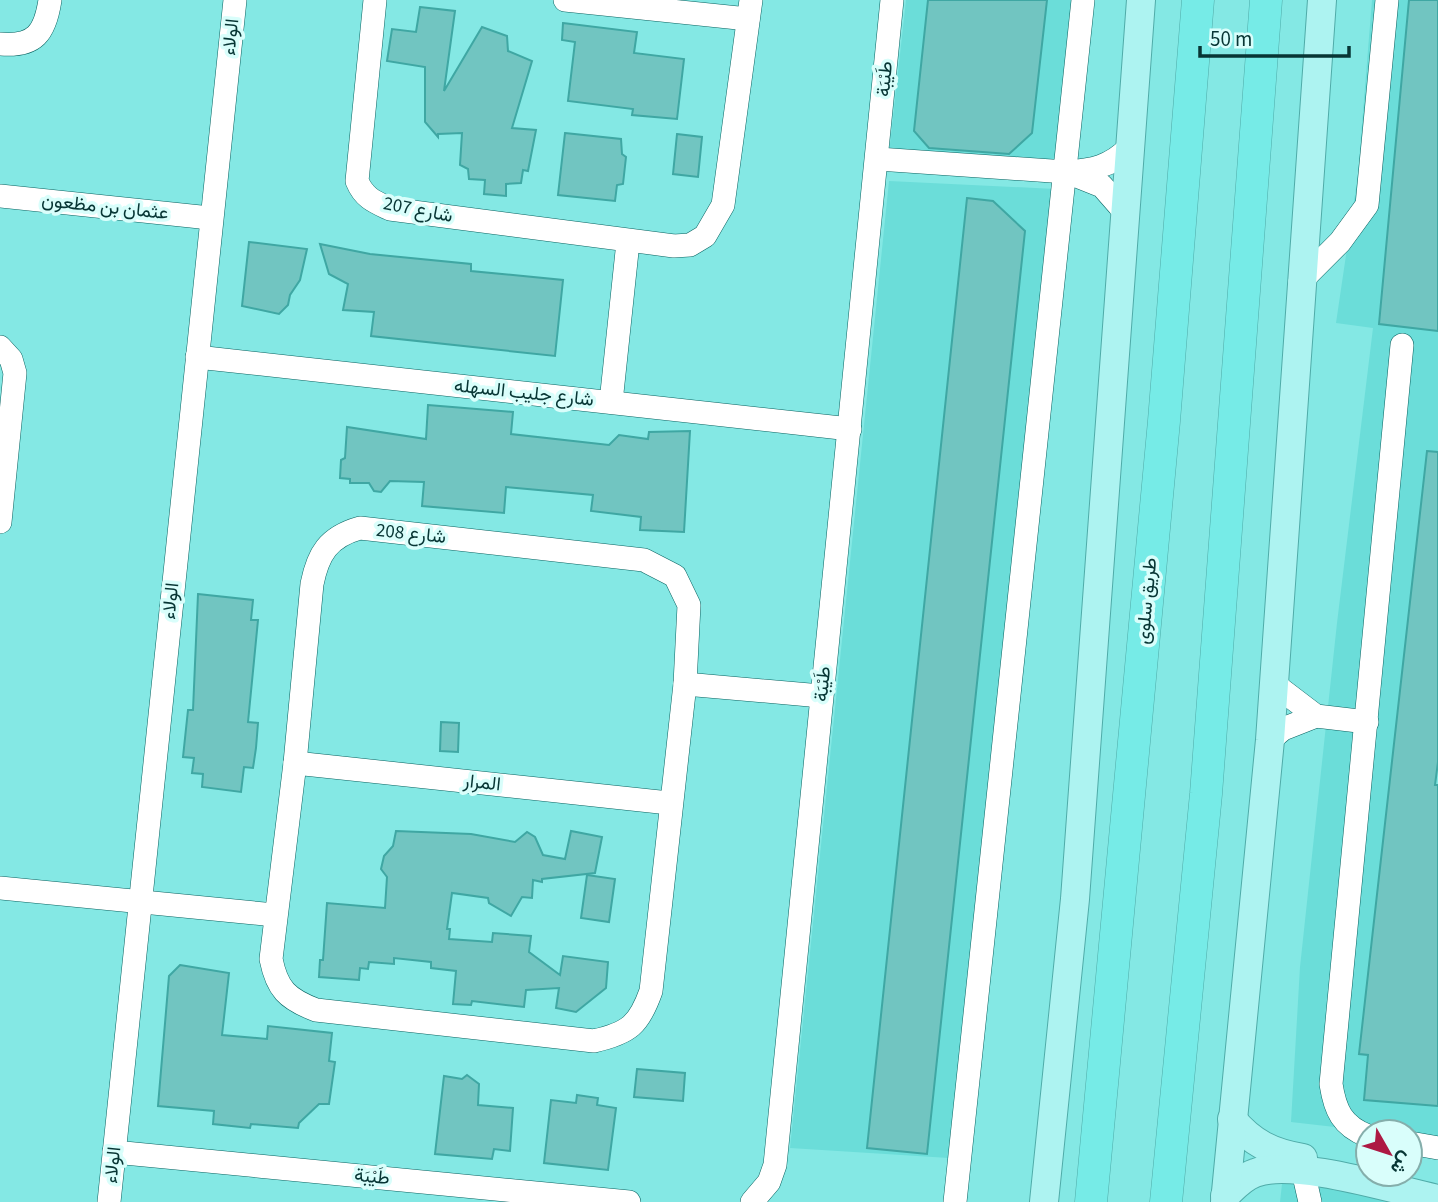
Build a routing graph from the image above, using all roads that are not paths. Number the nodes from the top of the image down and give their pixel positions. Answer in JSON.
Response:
{"nodes":[{"id":1,"x":50,"y":0,"type":"edge"},
{"id":2,"x":235,"y":0,"type":"edge"},
{"id":3,"x":375,"y":0,"type":"edge"},
{"id":4,"x":565,"y":0,"type":"edge"},
{"id":5,"x":892,"y":0,"type":"edge"},
{"id":6,"x":1083,"y":0,"type":"edge"},
{"id":7,"x":1141,"y":0,"type":"edge"},
{"id":8,"x":1198,"y":0,"type":"edge"},
{"id":9,"x":1266,"y":0,"type":"edge"},
{"id":10,"x":1322,"y":0,"type":"edge"},
{"id":11,"x":1387,"y":0,"type":"edge"},
{"id":12,"x":749,"y":10,"type":"edge"},
{"id":13,"x":0,"y":44,"type":"edge"},
{"id":14,"x":1130,"y":147,"type":"junction"},
{"id":15,"x":877,"y":159,"type":"junction"},
{"id":16,"x":1066,"y":172,"type":"junction"},
{"id":17,"x":0,"y":196,"type":"edge"},
{"id":18,"x":1123,"y":210,"type":"junction"},
{"id":19,"x":210,"y":218,"type":"junction"},
{"id":20,"x":628,"y":242,"type":"junction"},
{"id":21,"x":1300,"y":282,"type":"junction"},
{"id":22,"x":1402,"y":345,"type":"dead end"},
{"id":23,"x":0,"y":347,"type":"edge"},
{"id":24,"x":197,"y":357,"type":"junction"},
{"id":25,"x":611,"y":402,"type":"junction"},
{"id":26,"x":850,"y":429,"type":"junction"},
{"id":27,"x":0,"y":522,"type":"edge"},
{"id":28,"x":685,"y":684,"type":"junction"},
{"id":29,"x":1274,"y":684,"type":"junction"},
{"id":30,"x":821,"y":696,"type":"junction"},
{"id":31,"x":1316,"y":716,"type":"junction"},
{"id":32,"x":1367,"y":722,"type":"junction"},
{"id":33,"x":1270,"y":740,"type":"junction"},
{"id":34,"x":295,"y":763,"type":"junction"},
{"id":35,"x":669,"y":803,"type":"junction"},
{"id":36,"x":0,"y":888,"type":"edge"},
{"id":37,"x":138,"y":904,"type":"junction"},
{"id":38,"x":275,"y":915,"type":"junction"},
{"id":39,"x":1232,"y":1119,"type":"junction"},
{"id":40,"x":1354,"y":1128,"type":"edge"},
{"id":41,"x":1050,"y":1143,"type":"junction"},
{"id":42,"x":114,"y":1152,"type":"junction"},
{"id":43,"x":1354,"y":1165,"type":"edge"},
{"id":44,"x":1303,"y":1171,"type":"junction"},
{"id":45,"x":1338,"y":1178,"type":"junction"},
{"id":46,"x":1434,"y":1195,"type":"edge"},
{"id":47,"x":1225,"y":1199,"type":"edge"},
{"id":48,"x":109,"y":1202,"type":"edge"},
{"id":49,"x":629,"y":1202,"type":"edge"},
{"id":50,"x":752,"y":1202,"type":"edge"},
{"id":51,"x":955,"y":1202,"type":"edge"},
{"id":52,"x":1030,"y":1202,"type":"edge"},
{"id":53,"x":1044,"y":1202,"type":"edge"},
{"id":54,"x":1091,"y":1202,"type":"edge"},
{"id":55,"x":1166,"y":1202,"type":"edge"},
{"id":56,"x":1311,"y":1202,"type":"edge"},
{"id":57,"x":1321,"y":1202,"type":"edge"}],
"edges":[{"from":1,"to":13,"type":"street"},
{"from":2,"to":19,"type":"street","name":"الولاء"},
{"from":3,"to":20,"type":"street","name":"شارع 207"},
{"from":4,"to":12,"type":"street"},
{"from":5,"to":15,"type":"street","name":"طَيْبَة"},
{"from":6,"to":16,"type":"street"},
{"from":7,"to":14,"type":"main road"},
{"from":8,"to":54,"type":"highway","name":"طريق سلوى"},
{"from":9,"to":55,"type":"highway"},
{"from":10,"to":21,"type":"main road"},
{"from":11,"to":21,"type":"street"},
{"from":12,"to":20,"type":"street","name":"شارع 207"},
{"from":14,"to":16,"type":"street"},
{"from":14,"to":18,"type":"main road"},
{"from":15,"to":16,"type":"street"},
{"from":15,"to":26,"type":"street","name":"طَيْبَة"},
{"from":16,"to":18,"type":"street"},
{"from":16,"to":51,"type":"street"},
{"from":17,"to":19,"type":"street","name":"عثمان بن مظعون"},
{"from":18,"to":41,"type":"main road"},
{"from":19,"to":24,"type":"street","name":"الولاء"},
{"from":20,"to":25,"type":"street"},
{"from":21,"to":29,"type":"main road"},
{"from":22,"to":32,"type":"street"},
{"from":23,"to":27,"type":"street"},
{"from":24,"to":25,"type":"street","name":"شارع جليب السهله"},
{"from":24,"to":37,"type":"street","name":"الولاء"},
{"from":25,"to":26,"type":"street","name":"شارع جليب السهله"},
{"from":26,"to":30,"type":"street","name":"طَيْبَة"},
{"from":28,"to":30,"type":"street"},
{"from":28,"to":34,"type":"street","name":"شارع 208"},
{"from":28,"to":35,"type":"street","name":"شارع 208"},
{"from":29,"to":31,"type":"street"},
{"from":29,"to":33,"type":"main road"},
{"from":30,"to":50,"type":"street","name":"طَيْبَة"},
{"from":31,"to":32,"type":"street"},
{"from":31,"to":33,"type":"street"},
{"from":32,"to":40,"type":"street"},
{"from":33,"to":39,"type":"main road"},
{"from":34,"to":35,"type":"street","name":"المرار"},
{"from":34,"to":38,"type":"street","name":"شارع 208"},
{"from":35,"to":38,"type":"street","name":"شارع 208"},
{"from":36,"to":37,"type":"street"},
{"from":37,"to":38,"type":"street"},
{"from":37,"to":42,"type":"street","name":"الولاء"},
{"from":39,"to":43,"type":"main road"},
{"from":39,"to":47,"type":"main road"},
{"from":41,"to":52,"type":"street"},
{"from":41,"to":53,"type":"main road"},
{"from":42,"to":48,"type":"street","name":"الولاء"},
{"from":42,"to":49,"type":"street","name":"طَيْبَة"},
{"from":44,"to":45,"type":"main road"},
{"from":44,"to":47,"type":"main road"},
{"from":44,"to":56,"type":"street"},
{"from":45,"to":46,"type":"main road"},
{"from":45,"to":57,"type":"street"}]}
